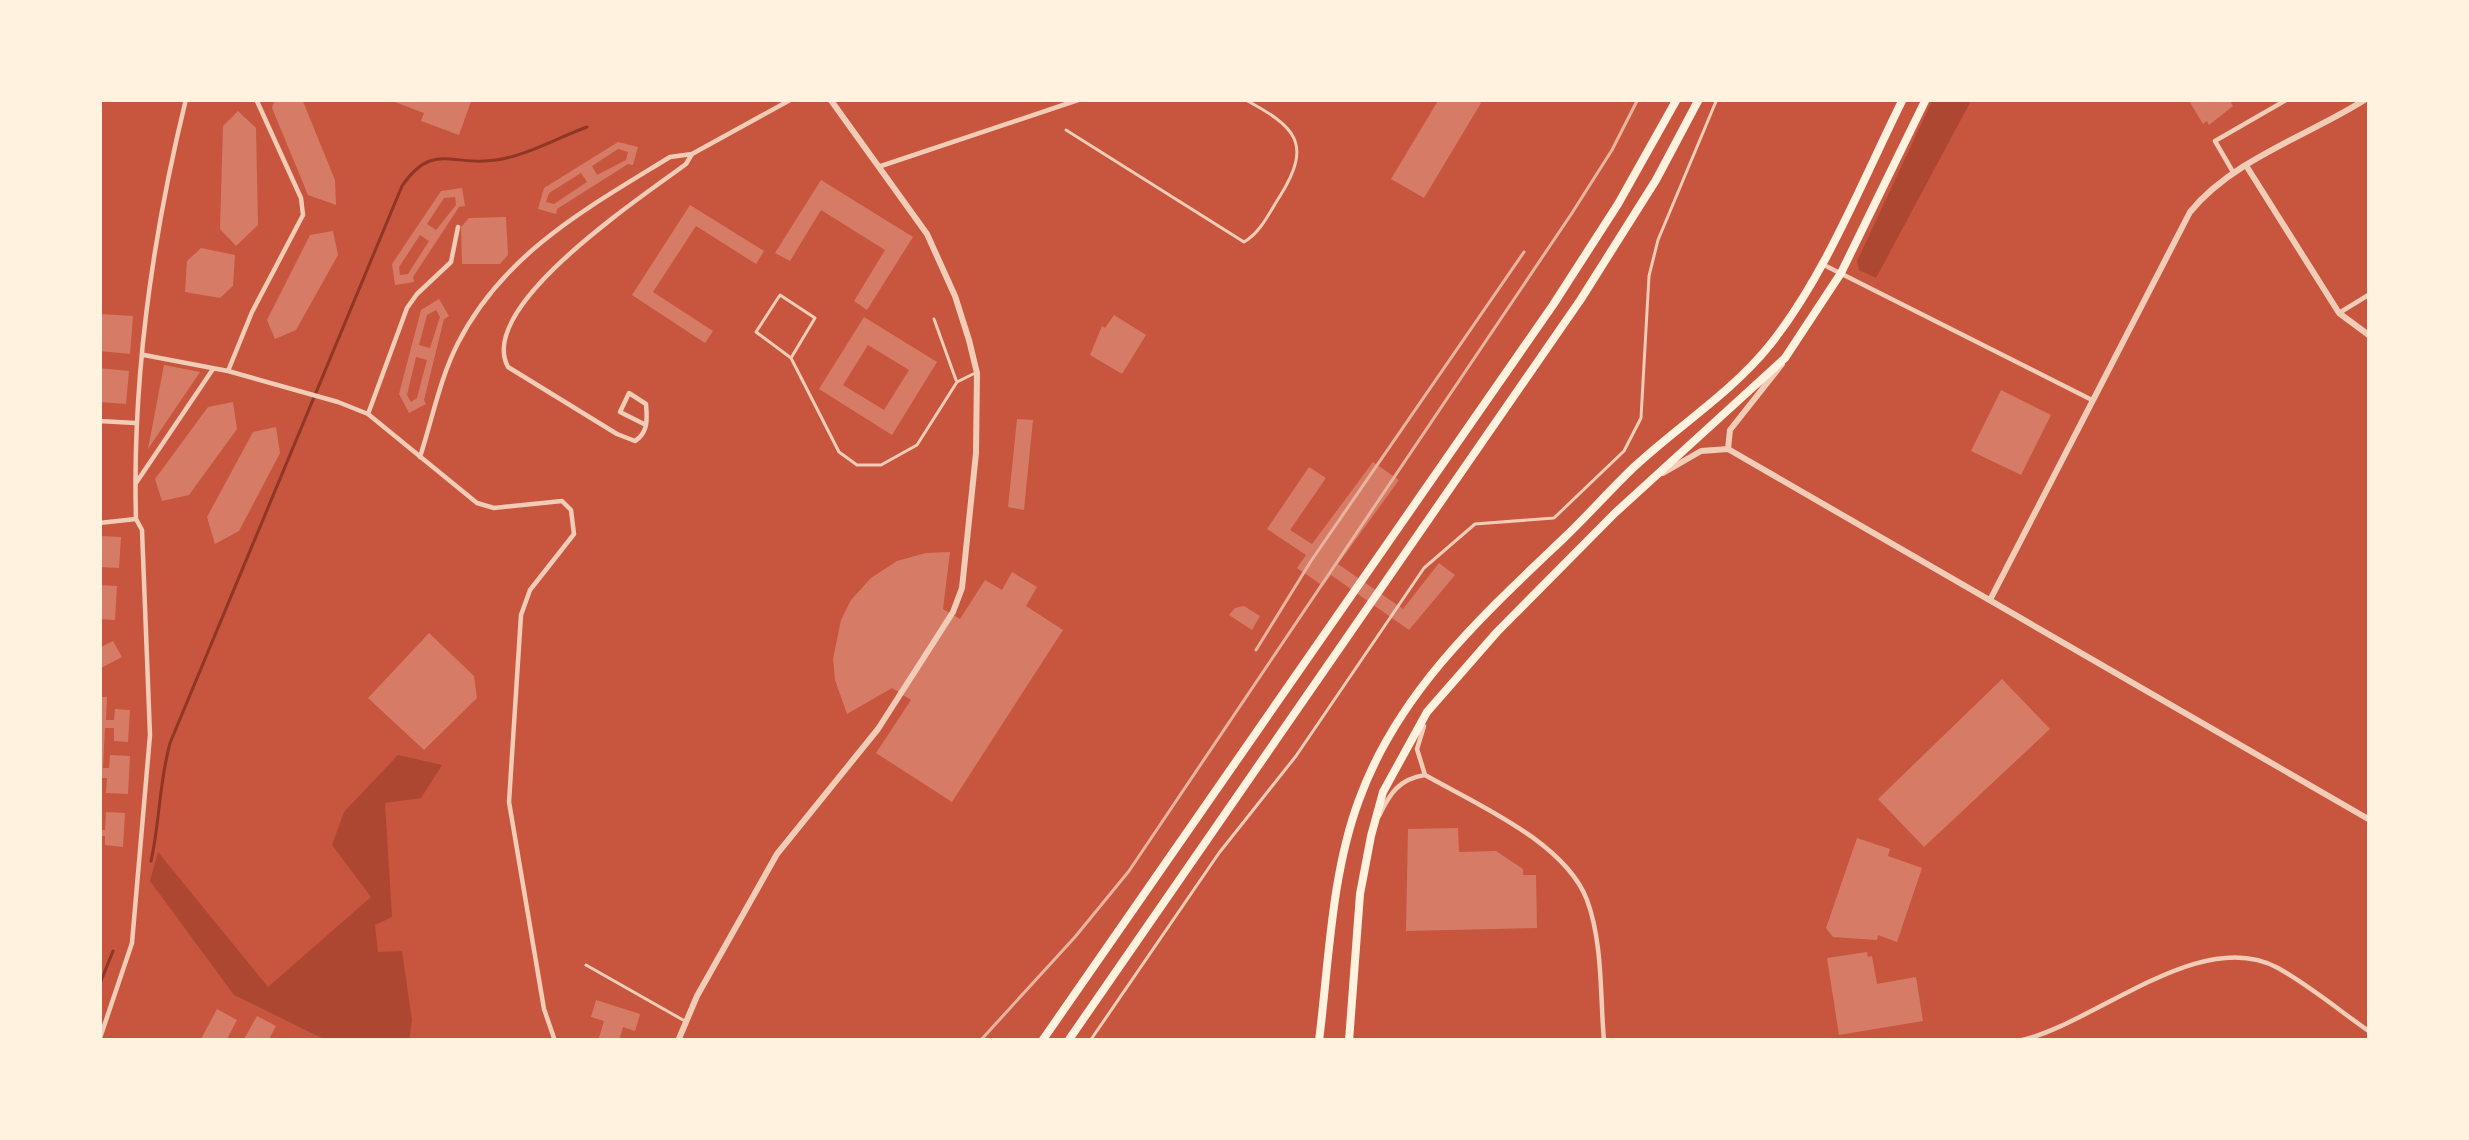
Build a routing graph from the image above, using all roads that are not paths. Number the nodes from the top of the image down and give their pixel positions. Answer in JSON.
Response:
{"nodes":[{"id":1,"x":186,"y":99,"type":"edge"},
{"id":2,"x":256,"y":99,"type":"edge"},
{"id":3,"x":792,"y":99,"type":"edge"},
{"id":4,"x":830,"y":99,"type":"edge"},
{"id":5,"x":1082,"y":99,"type":"edge"},
{"id":6,"x":1244,"y":99,"type":"edge"},
{"id":7,"x":1677,"y":99,"type":"edge"},
{"id":8,"x":1700,"y":99,"type":"edge"},
{"id":9,"x":1718,"y":99,"type":"edge"},
{"id":10,"x":1903,"y":99,"type":"edge"},
{"id":11,"x":1926,"y":99,"type":"edge"},
{"id":12,"x":2288,"y":99,"type":"edge"},
{"id":13,"x":2368,"y":100,"type":"edge"},
{"id":14,"x":1066,"y":130,"type":"dead end"},
{"id":15,"x":692,"y":154,"type":"junction"},
{"id":16,"x":881,"y":166,"type":"junction"},
{"id":17,"x":2247,"y":166,"type":"junction"},
{"id":18,"x":2235,"y":175,"type":"junction"},
{"id":19,"x":458,"y":227,"type":"dead end"},
{"id":20,"x":1820,"y":263,"type":"junction"},
{"id":21,"x":1841,"y":273,"type":"junction"},
{"id":22,"x":2370,"y":294,"type":"edge"},
{"id":23,"x":2339,"y":313,"type":"junction"},
{"id":24,"x":934,"y":319,"type":"dead end"},
{"id":25,"x":2370,"y":336,"type":"edge"},
{"id":26,"x":145,"y":355,"type":"junction"},
{"id":27,"x":791,"y":358,"type":"junction"},
{"id":28,"x":1785,"y":358,"type":"junction"},
{"id":29,"x":213,"y":368,"type":"junction"},
{"id":30,"x":228,"y":371,"type":"junction"},
{"id":31,"x":976,"y":373,"type":"junction"},
{"id":32,"x":957,"y":382,"type":"junction"},
{"id":33,"x":2092,"y":400,"type":"junction"},
{"id":34,"x":368,"y":414,"type":"junction"},
{"id":35,"x":99,"y":421,"type":"edge"},
{"id":36,"x":137,"y":424,"type":"junction"},
{"id":37,"x":646,"y":425,"type":"junction"},
{"id":38,"x":1728,"y":449,"type":"junction"},
{"id":39,"x":420,"y":457,"type":"junction"},
{"id":40,"x":1647,"y":484,"type":"junction"},
{"id":41,"x":135,"y":485,"type":"junction"},
{"id":42,"x":136,"y":519,"type":"junction"},
{"id":43,"x":99,"y":523,"type":"edge"},
{"id":44,"x":1990,"y":600,"type":"junction"},
{"id":45,"x":1427,"y":712,"type":"junction"},
{"id":46,"x":1425,"y":775,"type":"junction"},
{"id":47,"x":2370,"y":820,"type":"edge"},
{"id":48,"x":1371,"y":836,"type":"junction"},
{"id":49,"x":586,"y":965,"type":"dead end"},
{"id":50,"x":685,"y":1020,"type":"junction"},
{"id":51,"x":2370,"y":1032,"type":"edge"},
{"id":52,"x":99,"y":1041,"type":"edge"},
{"id":53,"x":555,"y":1041,"type":"edge"},
{"id":54,"x":677,"y":1041,"type":"edge"},
{"id":55,"x":1042,"y":1041,"type":"edge"},
{"id":56,"x":1068,"y":1041,"type":"edge"},
{"id":57,"x":1090,"y":1041,"type":"edge"},
{"id":58,"x":1319,"y":1041,"type":"edge"},
{"id":59,"x":1348,"y":1041,"type":"edge"},
{"id":60,"x":1604,"y":1041,"type":"edge"},
{"id":61,"x":2018,"y":1041,"type":"edge"}],
"edges":[{"from":1,"to":26,"type":"street"},
{"from":2,"to":30,"type":"street"},
{"from":3,"to":15,"type":"street"},
{"from":4,"to":16,"type":"street"},
{"from":5,"to":16,"type":"street"},
{"from":6,"to":14,"type":"lane"},
{"from":7,"to":55,"type":"main road"},
{"from":8,"to":56,"type":"main road"},
{"from":9,"to":57,"type":"lane"},
{"from":10,"to":20,"type":"main road"},
{"from":11,"to":21,"type":"main road"},
{"from":12,"to":18,"type":"street"},
{"from":13,"to":17,"type":"street"},
{"from":15,"to":37,"type":"street"},
{"from":15,"to":39,"type":"street"},
{"from":16,"to":31,"type":"street"},
{"from":17,"to":18,"type":"street"},
{"from":17,"to":23,"type":"street"},
{"from":18,"to":33,"type":"street"},
{"from":19,"to":34,"type":"street"},
{"from":20,"to":21,"type":"street"},
{"from":20,"to":58,"type":"main road"},
{"from":21,"to":28,"type":"main road"},
{"from":21,"to":33,"type":"street"},
{"from":22,"to":23,"type":"street"},
{"from":23,"to":25,"type":"street"},
{"from":24,"to":32,"type":"lane"},
{"from":26,"to":29,"type":"street"},
{"from":26,"to":36,"type":"street"},
{"from":27,"to":27,"type":"lane"},
{"from":27,"to":32,"type":"lane"},
{"from":28,"to":38,"type":"street"},
{"from":28,"to":40,"type":"main road"},
{"from":29,"to":30,"type":"street"},
{"from":29,"to":41,"type":"street"},
{"from":30,"to":34,"type":"street"},
{"from":31,"to":32,"type":"lane"},
{"from":31,"to":50,"type":"street"},
{"from":33,"to":44,"type":"street"},
{"from":34,"to":39,"type":"street"},
{"from":35,"to":36,"type":"street"},
{"from":36,"to":41,"type":"street"},
{"from":37,"to":37,"type":"street"},
{"from":38,"to":40,"type":"street"},
{"from":38,"to":44,"type":"street"},
{"from":39,"to":53,"type":"street"},
{"from":40,"to":45,"type":"main road"},
{"from":41,"to":42,"type":"street"},
{"from":42,"to":43,"type":"street"},
{"from":42,"to":52,"type":"street"},
{"from":44,"to":47,"type":"street"},
{"from":45,"to":46,"type":"street"},
{"from":45,"to":48,"type":"main road"},
{"from":46,"to":48,"type":"street"},
{"from":46,"to":60,"type":"street"},
{"from":48,"to":59,"type":"main road"},
{"from":49,"to":50,"type":"lane"},
{"from":50,"to":54,"type":"street"},
{"from":51,"to":61,"type":"street"}]}
